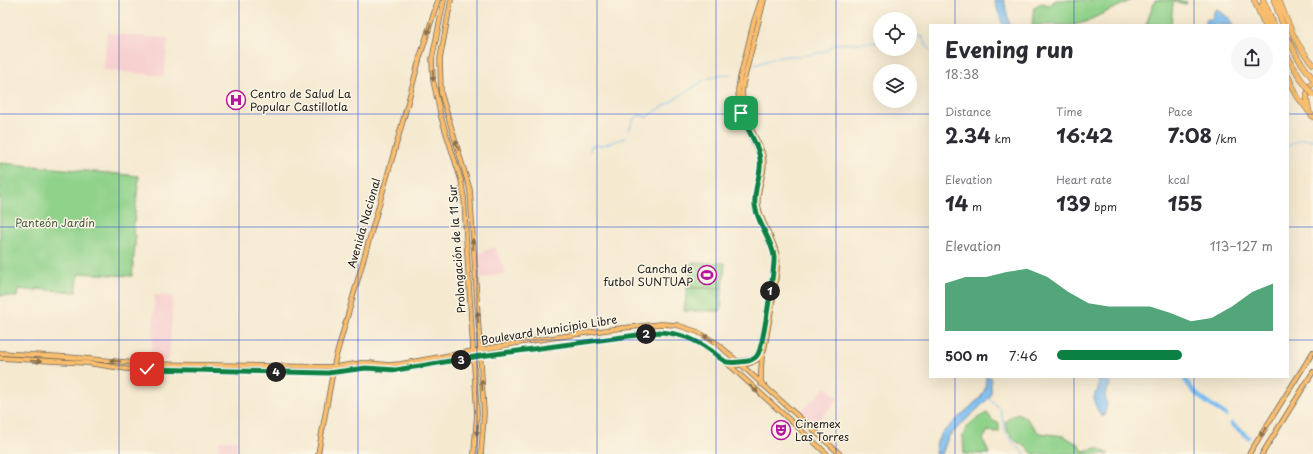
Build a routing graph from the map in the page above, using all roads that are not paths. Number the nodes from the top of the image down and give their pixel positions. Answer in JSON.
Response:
{"nodes":[{"id":1,"x":438,"y":0,"type":"edge"},
{"id":2,"x":444,"y":0,"type":"edge"},
{"id":3,"x":451,"y":0,"type":"edge"},
{"id":4,"x":762,"y":0,"type":"edge"},
{"id":5,"x":1254,"y":0,"type":"edge"},
{"id":6,"x":1262,"y":0,"type":"edge"},
{"id":7,"x":1274,"y":0,"type":"edge"},
{"id":8,"x":1279,"y":0,"type":"edge"},
{"id":9,"x":444,"y":5,"type":"junction"},
{"id":10,"x":435,"y":7,"type":"junction"},
{"id":11,"x":1265,"y":24,"type":"edge"},
{"id":12,"x":1270,"y":24,"type":"edge"},
{"id":13,"x":1274,"y":24,"type":"edge"},
{"id":14,"x":1282,"y":24,"type":"edge"},
{"id":15,"x":1288,"y":24,"type":"edge"},
{"id":16,"x":1289,"y":25,"type":"edge"},
{"id":17,"x":1289,"y":40,"type":"edge"},
{"id":18,"x":1289,"y":59,"type":"edge"},
{"id":19,"x":1313,"y":64,"type":"edge"},
{"id":20,"x":1289,"y":78,"type":"edge"},
{"id":21,"x":1313,"y":79,"type":"edge"},
{"id":22,"x":1313,"y":83,"type":"edge"},
{"id":23,"x":1313,"y":95,"type":"edge"},
{"id":24,"x":1313,"y":117,"type":"edge"},
{"id":25,"x":773,"y":283,"type":"junction"},
{"id":26,"x":480,"y":350,"type":"junction"},
{"id":27,"x":474,"y":351,"type":"junction"},
{"id":28,"x":1313,"y":352,"type":"edge"},
{"id":29,"x":0,"y":353,"type":"edge"},
{"id":30,"x":490,"y":355,"type":"junction"},
{"id":31,"x":480,"y":356,"type":"junction"},
{"id":32,"x":762,"y":356,"type":"junction"},
{"id":33,"x":474,"y":357,"type":"junction"},
{"id":34,"x":0,"y":358,"type":"edge"},
{"id":35,"x":726,"y":362,"type":"junction"},
{"id":36,"x":740,"y":364,"type":"junction"},
{"id":37,"x":730,"y":366,"type":"junction"},
{"id":38,"x":334,"y":367,"type":"junction"},
{"id":39,"x":481,"y":372,"type":"junction"},
{"id":40,"x":1313,"y":372,"type":"edge"},
{"id":41,"x":333,"y":373,"type":"junction"},
{"id":42,"x":761,"y":384,"type":"junction"},
{"id":43,"x":318,"y":454,"type":"edge"},
{"id":44,"x":474,"y":454,"type":"edge"},
{"id":45,"x":481,"y":454,"type":"edge"},
{"id":46,"x":827,"y":454,"type":"edge"},
{"id":47,"x":840,"y":454,"type":"edge"},
{"id":48,"x":1249,"y":454,"type":"edge"},
{"id":49,"x":1262,"y":454,"type":"edge"}],
"edges":[{"from":1,"to":10,"type":"main road","name":"Avenida Nacional"},
{"from":2,"to":9,"type":"main road","name":"Prolongación de la 11 Sur"},
{"from":26,"to":3,"type":"main road","name":"Prolongación de la 11 Sur","one_way":true},
{"from":4,"to":25,"type":"main road"},
{"from":5,"to":11,"type":"highway"},
{"from":6,"to":12,"type":"highway"},
{"from":6,"to":13,"type":"highway"},
{"from":7,"to":14,"type":"highway"},
{"from":8,"to":15,"type":"highway"},
{"from":9,"to":10,"type":"main road"},
{"from":9,"to":27,"type":"main road","name":"Prolongación de la 11 Sur","one_way":true},
{"from":10,"to":38,"type":"main road","name":"Avenida Nacional","one_way":true},
{"from":16,"to":19,"type":"highway"},
{"from":17,"to":21,"type":"highway"},
{"from":18,"to":23,"type":"highway","bridge":true},
{"from":20,"to":24,"type":"highway"},
{"from":22,"to":24,"type":"highway"},
{"from":25,"to":32,"type":"main road"},
{"from":25,"to":36,"type":"main road"},
{"from":26,"to":27,"type":"main road","name":"Boulevard Municipio Libre"},
{"from":26,"to":31,"type":"main road","name":"Prolongación de la 11 Sur"},
{"from":36,"to":26,"type":"main road","name":"Boulevard Municipio Libre","one_way":true},
{"from":27,"to":33,"type":"main road","name":"Prolongación de la 11 Sur"},
{"from":27,"to":38,"type":"main road","name":"Boulevard Municipio Libre"},
{"from":28,"to":48,"type":"main road","one_way":true},
{"from":38,"to":29,"type":"main road","name":"Boulevard Municipio Libre","one_way":true},
{"from":30,"to":31,"type":"main road","name":"Boulevard Municipio Libre"},
{"from":30,"to":35,"type":"main road","name":"Boulevard Municipio Libre"},
{"from":30,"to":39,"type":"main road"},
{"from":31,"to":33,"type":"main road","name":"Boulevard Municipio Libre"},
{"from":31,"to":39,"type":"main road","name":"Prolongación de la 11 Sur"},
{"from":32,"to":36,"type":"main road"},
{"from":32,"to":42,"type":"main road"},
{"from":33,"to":41,"type":"main road","name":"Boulevard Municipio Libre"},
{"from":33,"to":44,"type":"main road","name":"Prolongación de la 11 Sur","one_way":true},
{"from":34,"to":41,"type":"main road","name":"Boulevard Municipio Libre","one_way":true},
{"from":35,"to":36,"type":"main road"},
{"from":35,"to":37,"type":"main road","name":"Boulevard Municipio Libre"},
{"from":36,"to":37,"type":"main road"},
{"from":36,"to":42,"type":"main road","name":"Boulevard Municipio Libre"},
{"from":37,"to":46,"type":"main road","name":"Boulevard Municipio Libre","one_way":true},
{"from":38,"to":41,"type":"main road","name":"Avenida Nacional"},
{"from":45,"to":39,"type":"main road","name":"Prolongación de la 11 Sur","one_way":true},
{"from":40,"to":49,"type":"main road"},
{"from":41,"to":43,"type":"main road","name":"Avenida Nacional"},
{"from":42,"to":47,"type":"main road","name":"Boulevard Municipio Libre"}]}
